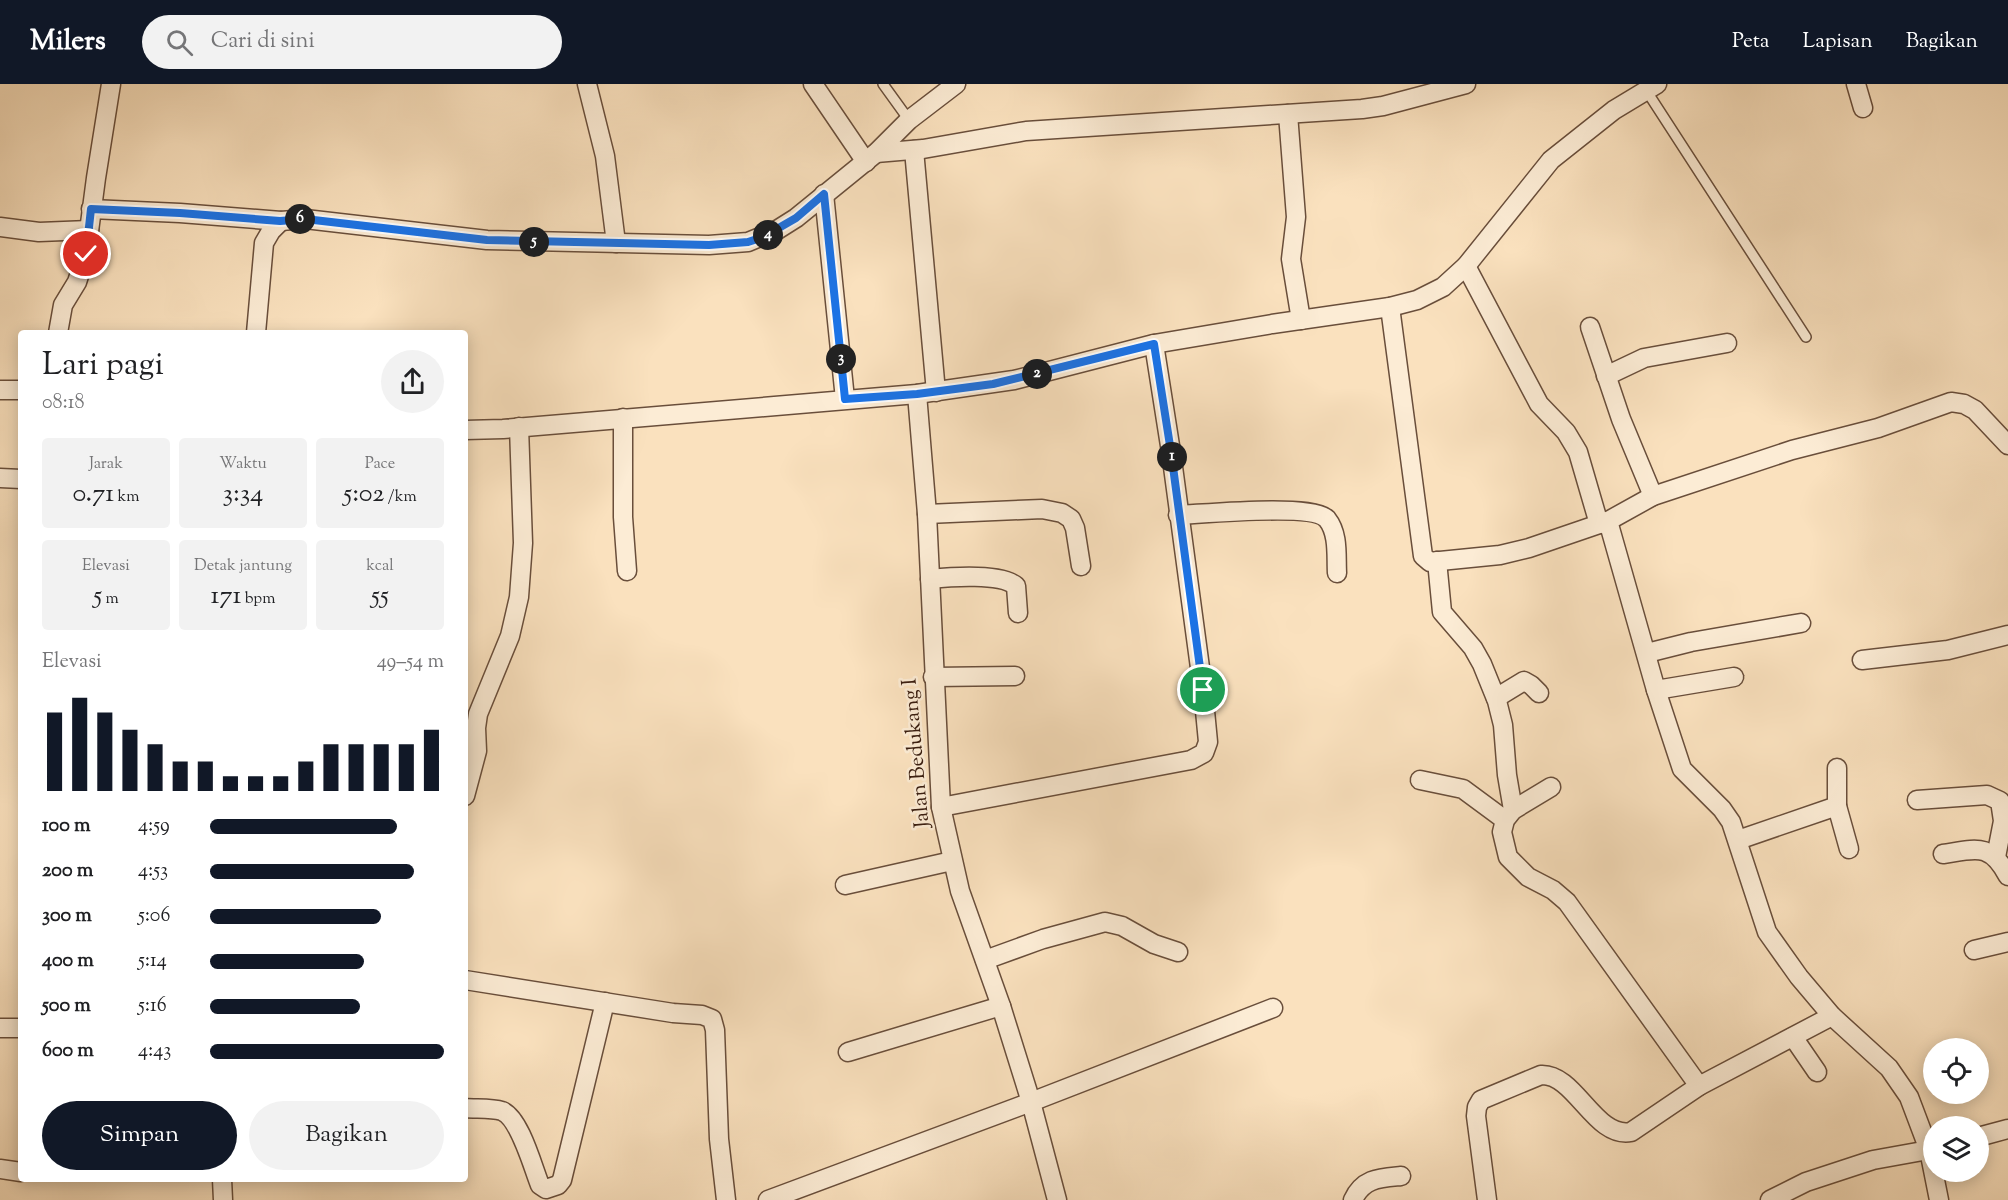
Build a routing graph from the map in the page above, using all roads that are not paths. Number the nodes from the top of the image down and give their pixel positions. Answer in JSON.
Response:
{"nodes":[{"id":1,"x":111,"y":84,"type":"edge"},
{"id":2,"x":587,"y":84,"type":"edge"},
{"id":3,"x":813,"y":84,"type":"edge"},
{"id":4,"x":883,"y":84,"type":"edge"},
{"id":5,"x":956,"y":84,"type":"edge"},
{"id":6,"x":1466,"y":84,"type":"edge"},
{"id":7,"x":1856,"y":84,"type":"edge"},
{"id":8,"x":1652,"y":87,"type":"edge"},
{"id":9,"x":1863,"y":108,"type":"dead end"},
{"id":10,"x":1288,"y":114,"type":"junction"},
{"id":11,"x":909,"y":120,"type":"junction"},
{"id":12,"x":914,"y":150,"type":"junction"},
{"id":13,"x":871,"y":158,"type":"junction"},
{"id":14,"x":824,"y":194,"type":"junction"},
{"id":15,"x":91,"y":209,"type":"junction"},
{"id":16,"x":280,"y":221,"type":"junction"},
{"id":17,"x":0,"y":227,"type":"edge"},
{"id":18,"x":89,"y":230,"type":"junction"},
{"id":19,"x":616,"y":243,"type":"junction"},
{"id":20,"x":1466,"y":266,"type":"junction"},
{"id":21,"x":1390,"y":307,"type":"junction"},
{"id":22,"x":1301,"y":320,"type":"junction"},
{"id":23,"x":1590,"y":327,"type":"dead end"},
{"id":24,"x":59,"y":330,"type":"edge"},
{"id":25,"x":256,"y":330,"type":"edge"},
{"id":26,"x":1806,"y":337,"type":"dead end"},
{"id":27,"x":1727,"y":343,"type":"dead end"},
{"id":28,"x":1154,"y":344,"type":"junction"},
{"id":29,"x":1606,"y":376,"type":"junction"},
{"id":30,"x":0,"y":390,"type":"edge"},
{"id":31,"x":18,"y":390,"type":"edge"},
{"id":32,"x":936,"y":392,"type":"junction"},
{"id":33,"x":917,"y":394,"type":"junction"},
{"id":34,"x":845,"y":399,"type":"junction"},
{"id":35,"x":623,"y":418,"type":"junction"},
{"id":36,"x":519,"y":428,"type":"junction"},
{"id":37,"x":468,"y":430,"type":"edge"},
{"id":38,"x":2008,"y":445,"type":"edge"},
{"id":39,"x":0,"y":478,"type":"edge"},
{"id":40,"x":18,"y":479,"type":"edge"},
{"id":41,"x":1653,"y":496,"type":"junction"},
{"id":42,"x":927,"y":514,"type":"junction"},
{"id":43,"x":1178,"y":515,"type":"junction"},
{"id":44,"x":1604,"y":522,"type":"junction"},
{"id":45,"x":1437,"y":561,"type":"junction"},
{"id":46,"x":1081,"y":566,"type":"dead end"},
{"id":47,"x":627,"y":571,"type":"dead end"},
{"id":48,"x":1337,"y":573,"type":"dead end"},
{"id":49,"x":930,"y":579,"type":"junction"},
{"id":50,"x":1018,"y":613,"type":"dead end"},
{"id":51,"x":1801,"y":623,"type":"dead end"},
{"id":52,"x":2008,"y":635,"type":"edge"},
{"id":53,"x":1647,"y":653,"type":"junction"},
{"id":54,"x":1862,"y":660,"type":"dead end"},
{"id":55,"x":933,"y":676,"type":"junction"},
{"id":56,"x":1016,"y":676,"type":"dead end"},
{"id":57,"x":1734,"y":677,"type":"dead end"},
{"id":58,"x":1656,"y":690,"type":"junction"},
{"id":59,"x":1539,"y":693,"type":"dead end"},
{"id":60,"x":1496,"y":698,"type":"junction"},
{"id":61,"x":1837,"y":768,"type":"dead end"},
{"id":62,"x":1420,"y":780,"type":"dead end"},
{"id":63,"x":468,"y":785,"type":"edge"},
{"id":64,"x":1551,"y":786,"type":"dead end"},
{"id":65,"x":1917,"y":800,"type":"dead end"},
{"id":66,"x":1837,"y":806,"type":"junction"},
{"id":67,"x":941,"y":807,"type":"junction"},
{"id":68,"x":1509,"y":815,"type":"junction"},
{"id":69,"x":1738,"y":840,"type":"junction"},
{"id":70,"x":1849,"y":849,"type":"dead end"},
{"id":71,"x":1943,"y":854,"type":"dead end"},
{"id":72,"x":1996,"y":857,"type":"junction"},
{"id":73,"x":952,"y":861,"type":"junction"},
{"id":74,"x":2008,"y":876,"type":"edge"},
{"id":75,"x":845,"y":885,"type":"dead end"},
{"id":76,"x":2008,"y":942,"type":"edge"},
{"id":77,"x":1974,"y":950,"type":"dead end"},
{"id":78,"x":1178,"y":952,"type":"dead end"},
{"id":79,"x":985,"y":960,"type":"junction"},
{"id":80,"x":468,"y":980,"type":"edge"},
{"id":81,"x":605,"y":1002,"type":"junction"},
{"id":82,"x":1001,"y":1006,"type":"junction"},
{"id":83,"x":1273,"y":1008,"type":"dead end"},
{"id":84,"x":1832,"y":1016,"type":"junction"},
{"id":85,"x":0,"y":1028,"type":"edge"},
{"id":86,"x":18,"y":1028,"type":"edge"},
{"id":87,"x":1793,"y":1037,"type":"junction"},
{"id":88,"x":848,"y":1052,"type":"dead end"},
{"id":89,"x":1817,"y":1072,"type":"dead end"},
{"id":90,"x":1699,"y":1086,"type":"junction"},
{"id":91,"x":1031,"y":1102,"type":"junction"},
{"id":92,"x":468,"y":1108,"type":"edge"},
{"id":93,"x":2008,"y":1129,"type":"edge"},
{"id":94,"x":1923,"y":1130,"type":"edge"},
{"id":95,"x":1989,"y":1134,"type":"edge"},
{"id":96,"x":1923,"y":1151,"type":"edge"},
{"id":97,"x":0,"y":1169,"type":"edge"},
{"id":98,"x":18,"y":1172,"type":"edge"},
{"id":99,"x":1401,"y":1176,"type":"dead end"},
{"id":100,"x":222,"y":1182,"type":"edge"},
{"id":101,"x":1935,"y":1182,"type":"edge"},
{"id":102,"x":223,"y":1200,"type":"edge"},
{"id":103,"x":726,"y":1200,"type":"edge"},
{"id":104,"x":768,"y":1200,"type":"edge"},
{"id":105,"x":1057,"y":1200,"type":"edge"},
{"id":106,"x":1353,"y":1200,"type":"edge"},
{"id":107,"x":1487,"y":1200,"type":"edge"},
{"id":108,"x":1770,"y":1200,"type":"edge"},
{"id":109,"x":1938,"y":1200,"type":"edge"}],
"edges":[{"from":1,"to":15,"type":"street"},
{"from":2,"to":19,"type":"street"},
{"from":3,"to":13,"type":"street"},
{"from":4,"to":11,"type":"lane"},
{"from":5,"to":11,"type":"street"},
{"from":6,"to":10,"type":"street"},
{"from":7,"to":9,"type":"street"},
{"from":8,"to":20,"type":"street"},
{"from":8,"to":26,"type":"lane"},
{"from":10,"to":12,"type":"street"},
{"from":10,"to":22,"type":"street"},
{"from":11,"to":13,"type":"street"},
{"from":12,"to":13,"type":"street"},
{"from":12,"to":32,"type":"street"},
{"from":13,"to":14,"type":"street"},
{"from":14,"to":19,"type":"street"},
{"from":14,"to":34,"type":"street"},
{"from":15,"to":16,"type":"street"},
{"from":15,"to":18,"type":"street"},
{"from":16,"to":19,"type":"street"},
{"from":16,"to":25,"type":"street"},
{"from":17,"to":18,"type":"street"},
{"from":18,"to":24,"type":"street"},
{"from":20,"to":21,"type":"street"},
{"from":20,"to":44,"type":"street"},
{"from":21,"to":22,"type":"street"},
{"from":21,"to":45,"type":"street"},
{"from":22,"to":28,"type":"street"},
{"from":23,"to":29,"type":"street"},
{"from":27,"to":29,"type":"street"},
{"from":28,"to":32,"type":"street"},
{"from":28,"to":43,"type":"street"},
{"from":29,"to":41,"type":"street"},
{"from":30,"to":31,"type":"street"},
{"from":32,"to":33,"type":"street"},
{"from":33,"to":34,"type":"street"},
{"from":33,"to":42,"type":"street","name":"Jalan Bedukang I"},
{"from":34,"to":35,"type":"street"},
{"from":35,"to":36,"type":"street"},
{"from":35,"to":47,"type":"street"},
{"from":36,"to":37,"type":"street"},
{"from":36,"to":63,"type":"street"},
{"from":38,"to":41,"type":"street"},
{"from":39,"to":40,"type":"street"},
{"from":41,"to":44,"type":"street"},
{"from":42,"to":46,"type":"street"},
{"from":42,"to":49,"type":"street","name":"Jalan Bedukang I"},
{"from":43,"to":48,"type":"street"},
{"from":43,"to":67,"type":"street"},
{"from":44,"to":45,"type":"street"},
{"from":44,"to":53,"type":"street"},
{"from":45,"to":60,"type":"street"},
{"from":49,"to":50,"type":"street"},
{"from":49,"to":55,"type":"street","name":"Jalan Bedukang I"},
{"from":51,"to":53,"type":"street"},
{"from":52,"to":54,"type":"street"},
{"from":53,"to":58,"type":"street"},
{"from":55,"to":56,"type":"street"},
{"from":55,"to":67,"type":"street","name":"Jalan Bedukang I"},
{"from":57,"to":58,"type":"street"},
{"from":58,"to":69,"type":"street"},
{"from":59,"to":60,"type":"street"},
{"from":60,"to":68,"type":"street"},
{"from":61,"to":66,"type":"street"},
{"from":62,"to":68,"type":"street"},
{"from":64,"to":68,"type":"street"},
{"from":65,"to":72,"type":"street"},
{"from":66,"to":69,"type":"street"},
{"from":66,"to":70,"type":"street"},
{"from":67,"to":73,"type":"street","name":"Jalan Bedukang I"},
{"from":68,"to":90,"type":"street"},
{"from":69,"to":84,"type":"street"},
{"from":71,"to":72,"type":"street"},
{"from":72,"to":74,"type":"street"},
{"from":73,"to":75,"type":"street"},
{"from":73,"to":79,"type":"street","name":"Jalan Bedukang I"},
{"from":76,"to":77,"type":"street"},
{"from":78,"to":79,"type":"street"},
{"from":79,"to":82,"type":"street","name":"Jalan Bedukang I"},
{"from":80,"to":81,"type":"street"},
{"from":81,"to":92,"type":"street"},
{"from":81,"to":103,"type":"street"},
{"from":82,"to":88,"type":"street"},
{"from":82,"to":91,"type":"street","name":"Jalan Bedukang I"},
{"from":83,"to":91,"type":"street"},
{"from":84,"to":87,"type":"street"},
{"from":84,"to":94,"type":"street"},
{"from":85,"to":86,"type":"street"},
{"from":87,"to":89,"type":"street"},
{"from":87,"to":90,"type":"street"},
{"from":90,"to":107,"type":"street"},
{"from":91,"to":104,"type":"street"},
{"from":91,"to":105,"type":"street","name":"Jalan Bedukang I"},
{"from":93,"to":95,"type":"street"},
{"from":96,"to":108,"type":"street"},
{"from":97,"to":98,"type":"street"},
{"from":99,"to":106,"type":"street"},
{"from":100,"to":102,"type":"street"},
{"from":101,"to":109,"type":"street"}]}
